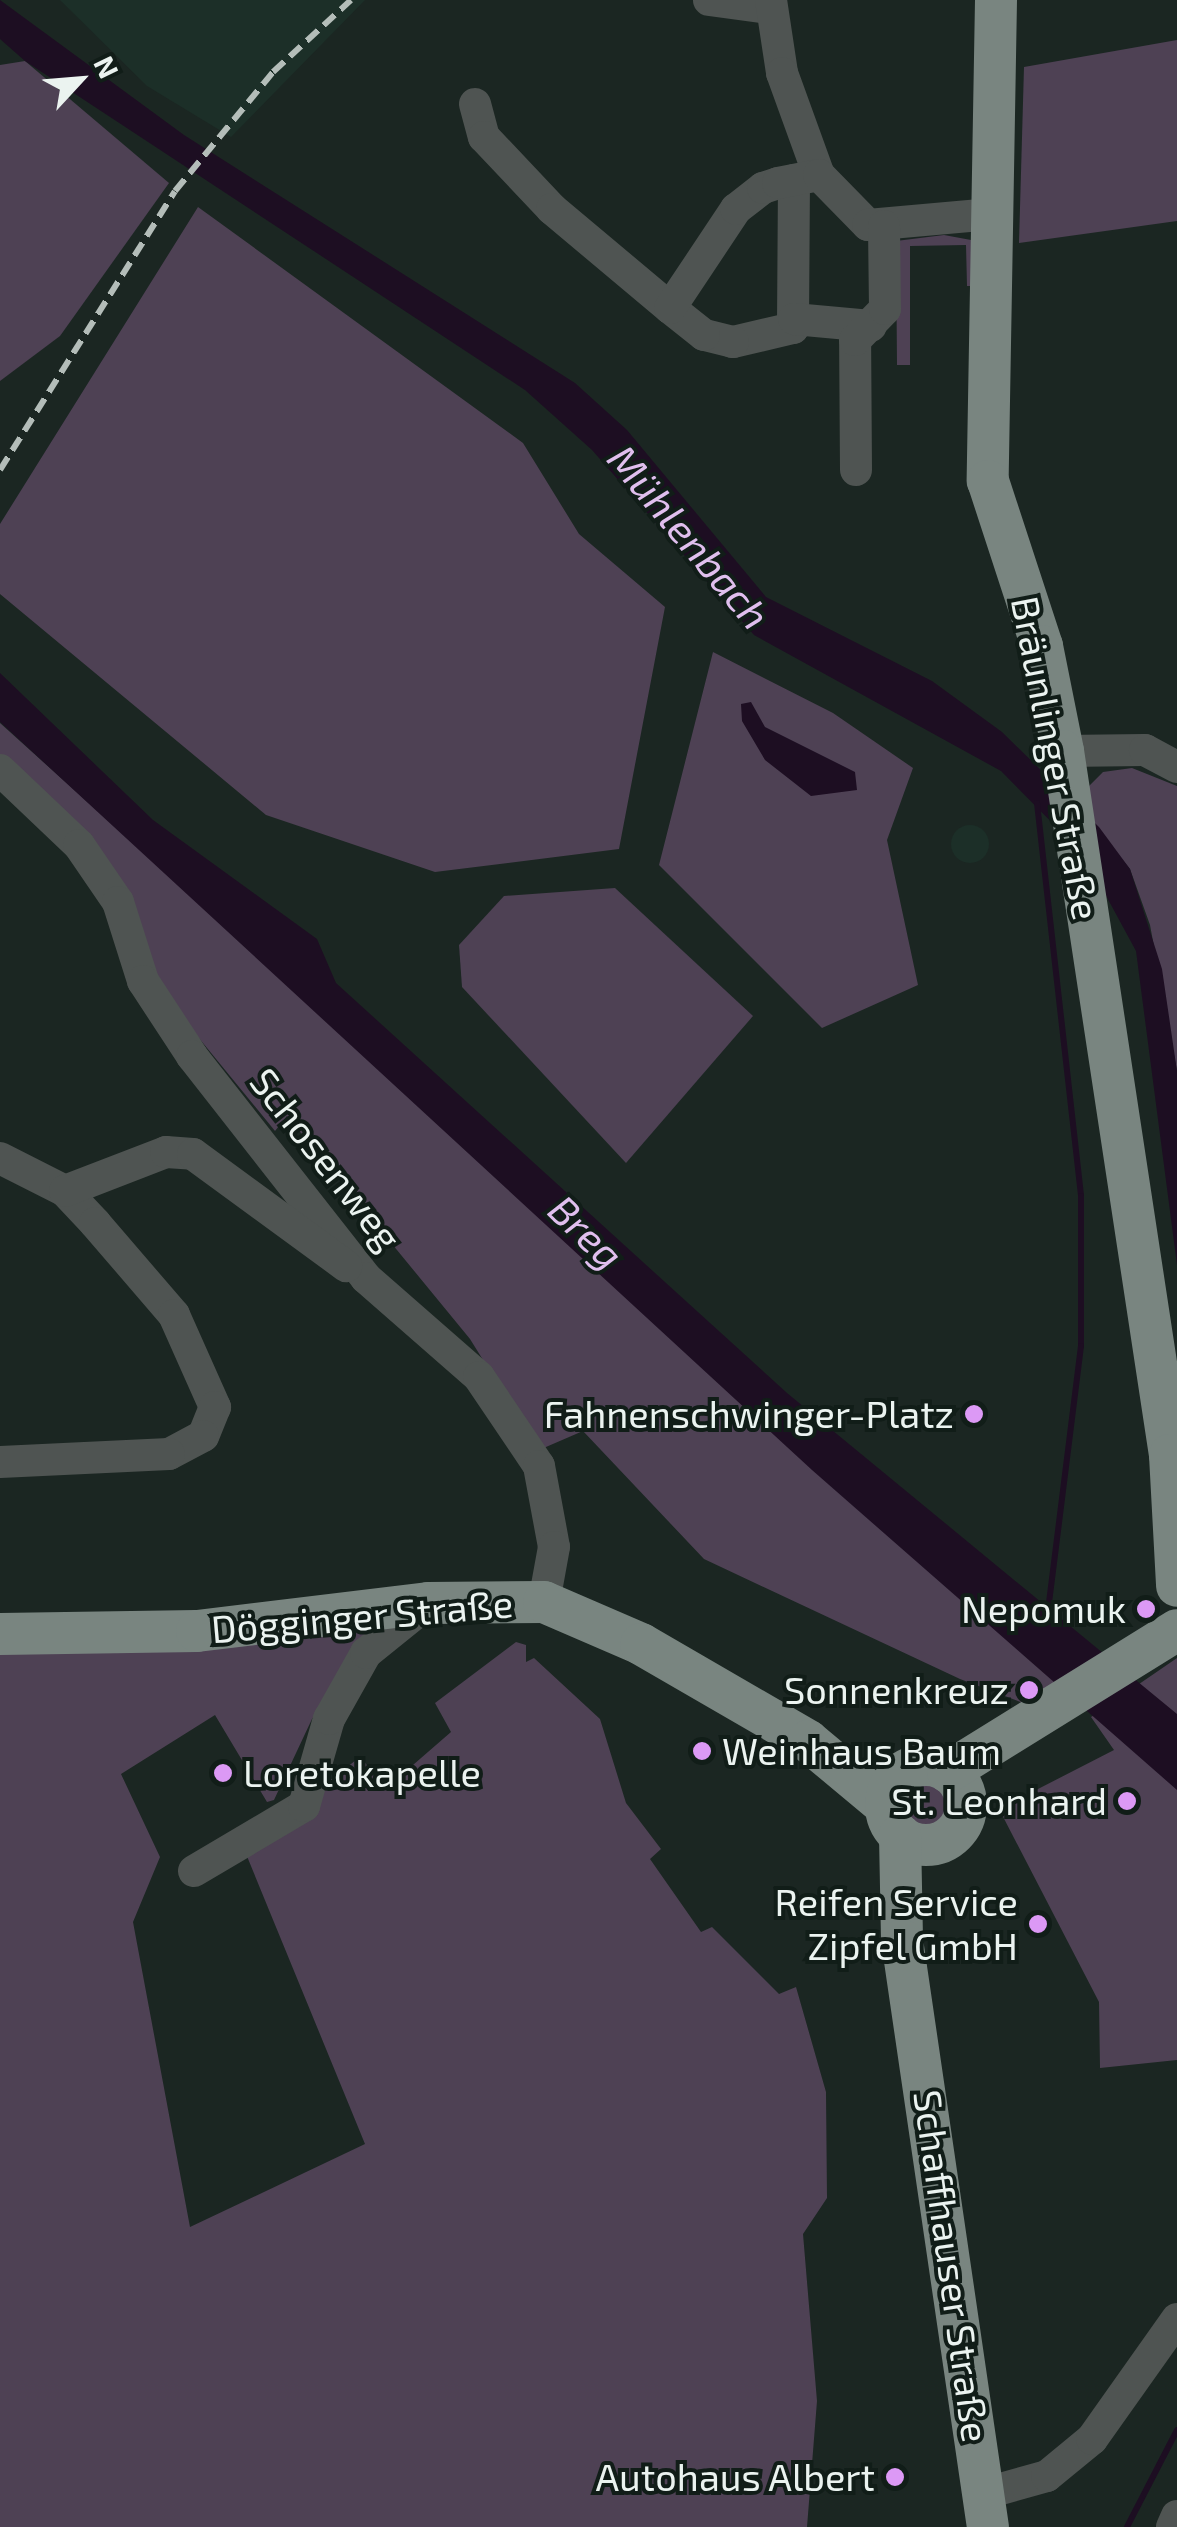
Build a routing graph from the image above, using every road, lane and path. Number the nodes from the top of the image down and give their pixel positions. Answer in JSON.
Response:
{"nodes":[{"id":1,"x":709,"y":0,"type":"edge"},
{"id":2,"x":996,"y":0,"type":"edge"},
{"id":3,"x":770,"y":4,"type":"edge"},
{"id":4,"x":475,"y":104,"type":"dead end"},
{"id":5,"x":806,"y":177,"type":"junction"},
{"id":6,"x":992,"y":214,"type":"junction"},
{"id":7,"x":884,"y":226,"type":"junction"},
{"id":8,"x":670,"y":308,"type":"junction"},
{"id":9,"x":794,"y":319,"type":"junction"},
{"id":10,"x":871,"y":326,"type":"junction"},
{"id":11,"x":856,"y":470,"type":"dead end"},
{"id":12,"x":1177,"y":767,"type":"edge"},
{"id":13,"x":0,"y":770,"type":"edge"},
{"id":14,"x":1066,"y":770,"type":"junction"},
{"id":15,"x":0,"y":1158,"type":"edge"},
{"id":16,"x":65,"y":1190,"type":"junction"},
{"id":17,"x":366,"y":1278,"type":"junction"},
{"id":18,"x":0,"y":1462,"type":"edge"},
{"id":19,"x":1174,"y":1464,"type":"edge"},
{"id":20,"x":1177,"y":1586,"type":"edge"},
{"id":21,"x":428,"y":1602,"type":"junction"},
{"id":22,"x":544,"y":1602,"type":"junction"},
{"id":23,"x":0,"y":1634,"type":"edge"},
{"id":24,"x":1165,"y":1638,"type":"edge"},
{"id":25,"x":924,"y":1805,"type":"junction"},
{"id":26,"x":194,"y":1872,"type":"dead end"},
{"id":27,"x":1177,"y":2318,"type":"edge"},
{"id":28,"x":986,"y":2510,"type":"edge"},
{"id":29,"x":1177,"y":2516,"type":"edge"},
{"id":30,"x":1172,"y":2527,"type":"edge"}],
"edges":[{"from":1,"to":3,"type":"street"},
{"from":2,"to":6,"type":"main road","name":"Bräunlinger Straße"},
{"from":3,"to":5,"type":"street"},
{"from":4,"to":8,"type":"street"},
{"from":5,"to":7,"type":"street"},
{"from":5,"to":8,"type":"street"},
{"from":5,"to":9,"type":"street"},
{"from":6,"to":7,"type":"street"},
{"from":6,"to":14,"type":"main road","name":"Bräunlinger Straße"},
{"from":7,"to":10,"type":"street"},
{"from":8,"to":9,"type":"street"},
{"from":9,"to":10,"type":"street"},
{"from":10,"to":11,"type":"street"},
{"from":12,"to":14,"type":"street"},
{"from":13,"to":17,"type":"street","name":"Schosenweg"},
{"from":14,"to":19,"type":"main road","name":"Bräunlinger Straße"},
{"from":15,"to":16,"type":"street"},
{"from":16,"to":17,"type":"street"},
{"from":16,"to":18,"type":"street"},
{"from":17,"to":22,"type":"street","name":"Schosenweg"},
{"from":19,"to":20,"type":"main road","name":"Bräunlinger Straße"},
{"from":21,"to":22,"type":"main road","name":"Dögginger Straße"},
{"from":21,"to":23,"type":"main road","name":"Dögginger Straße"},
{"from":21,"to":26,"type":"street"},
{"from":22,"to":25,"type":"main road","name":"Dögginger Straße"},
{"from":24,"to":25,"type":"main road"},
{"from":25,"to":28,"type":"main road","name":"Schaffhauser Straße"},
{"from":27,"to":28,"type":"street"},
{"from":29,"to":30,"type":"street"}]}
